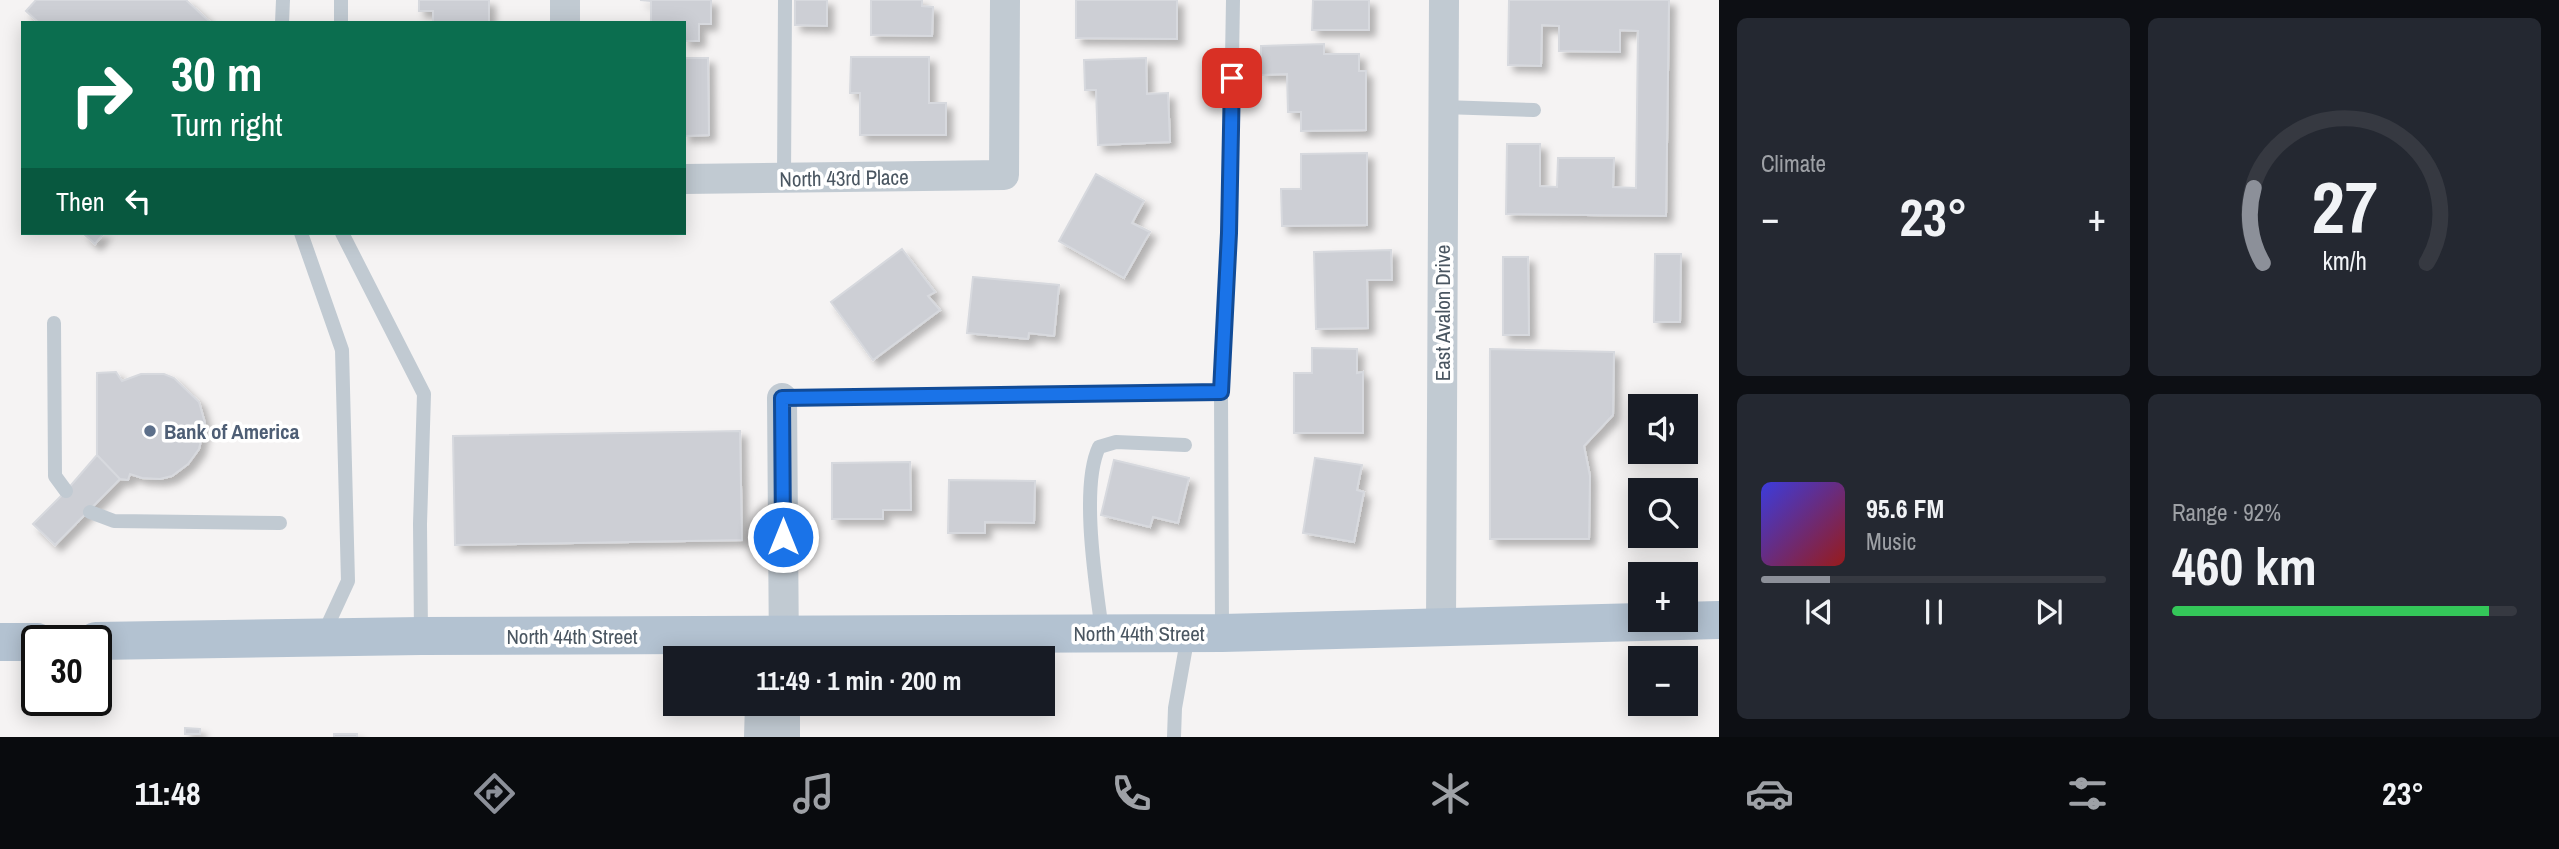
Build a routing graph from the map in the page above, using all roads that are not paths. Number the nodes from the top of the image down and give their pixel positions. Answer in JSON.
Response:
{"nodes":[{"id":1,"x":283,"y":0,"type":"edge"},
{"id":2,"x":341,"y":0,"type":"edge"},
{"id":3,"x":565,"y":0,"type":"edge"},
{"id":4,"x":785,"y":0,"type":"edge"},
{"id":5,"x":1005,"y":0,"type":"edge"},
{"id":6,"x":1233,"y":0,"type":"edge"},
{"id":7,"x":1444,"y":0,"type":"edge"},
{"id":8,"x":282,"y":21,"type":"edge"},
{"id":9,"x":341,"y":21,"type":"edge"},
{"id":10,"x":565,"y":21,"type":"edge"},
{"id":11,"x":1443,"y":107,"type":"junction"},
{"id":12,"x":1534,"y":110,"type":"dead end"},
{"id":13,"x":686,"y":179,"type":"edge"},
{"id":14,"x":783,"y":180,"type":"junction"},
{"id":15,"x":302,"y":235,"type":"edge"},
{"id":16,"x":343,"y":235,"type":"edge"},
{"id":17,"x":54,"y":323,"type":"dead end"},
{"id":18,"x":1221,"y":392,"type":"junction"},
{"id":19,"x":782,"y":398,"type":"joint"},
{"id":20,"x":1185,"y":445,"type":"dead end"},
{"id":21,"x":66,"y":491,"type":"dead end"},
{"id":22,"x":90,"y":512,"type":"dead end"},
{"id":23,"x":280,"y":523,"type":"dead end"},
{"id":24,"x":1719,"y":620,"type":"edge"},
{"id":25,"x":1441,"y":626,"type":"junction"},
{"id":26,"x":1102,"y":632,"type":"junction"},
{"id":27,"x":1205,"y":633,"type":"junction"},
{"id":28,"x":421,"y":636,"type":"junction"},
{"id":29,"x":322,"y":637,"type":"junction"},
{"id":30,"x":112,"y":641,"type":"edge"},
{"id":31,"x":0,"y":642,"type":"edge"},
{"id":32,"x":21,"y":642,"type":"edge"},
{"id":33,"x":663,"y":646,"type":"edge"},
{"id":34,"x":781,"y":646,"type":"edge"},
{"id":35,"x":865,"y":646,"type":"edge"},
{"id":36,"x":760,"y":716,"type":"edge"},
{"id":37,"x":785,"y":716,"type":"edge"},
{"id":38,"x":759,"y":737,"type":"edge"},
{"id":39,"x":785,"y":737,"type":"edge"},
{"id":40,"x":1174,"y":737,"type":"edge"}],
"edges":[{"from":1,"to":8,"type":"lane"},
{"from":2,"to":9,"type":"lane"},
{"from":3,"to":10,"type":"street"},
{"from":4,"to":14,"type":"lane"},
{"from":5,"to":14,"type":"street","name":"North 43rd Place"},
{"from":6,"to":18,"type":"lane"},
{"from":7,"to":11,"type":"street","name":"East Avalon Drive"},
{"from":11,"to":12,"type":"lane"},
{"from":11,"to":25,"type":"street","name":"East Avalon Drive"},
{"from":13,"to":14,"type":"street","name":"North 43rd Place"},
{"from":15,"to":29,"type":"lane"},
{"from":16,"to":28,"type":"lane"},
{"from":17,"to":21,"type":"lane"},
{"from":18,"to":19,"type":"lane"},
{"from":18,"to":27,"type":"lane"},
{"from":19,"to":34,"type":"street"},
{"from":20,"to":26,"type":"lane"},
{"from":22,"to":23,"type":"lane"},
{"from":24,"to":25,"type":"main road","name":"North 44th Street"},
{"from":25,"to":27,"type":"main road","name":"North 44th Street"},
{"from":26,"to":27,"type":"main road","name":"North 44th Street"},
{"from":26,"to":35,"type":"main road","name":"North 44th Street"},
{"from":27,"to":40,"type":"lane"},
{"from":28,"to":29,"type":"main road","name":"North 44th Street"},
{"from":28,"to":33,"type":"main road","name":"North 44th Street"},
{"from":29,"to":30,"type":"main road","name":"North 44th Street"},
{"from":31,"to":32,"type":"main road"},
{"from":36,"to":38,"type":"street"},
{"from":37,"to":39,"type":"street"}]}
